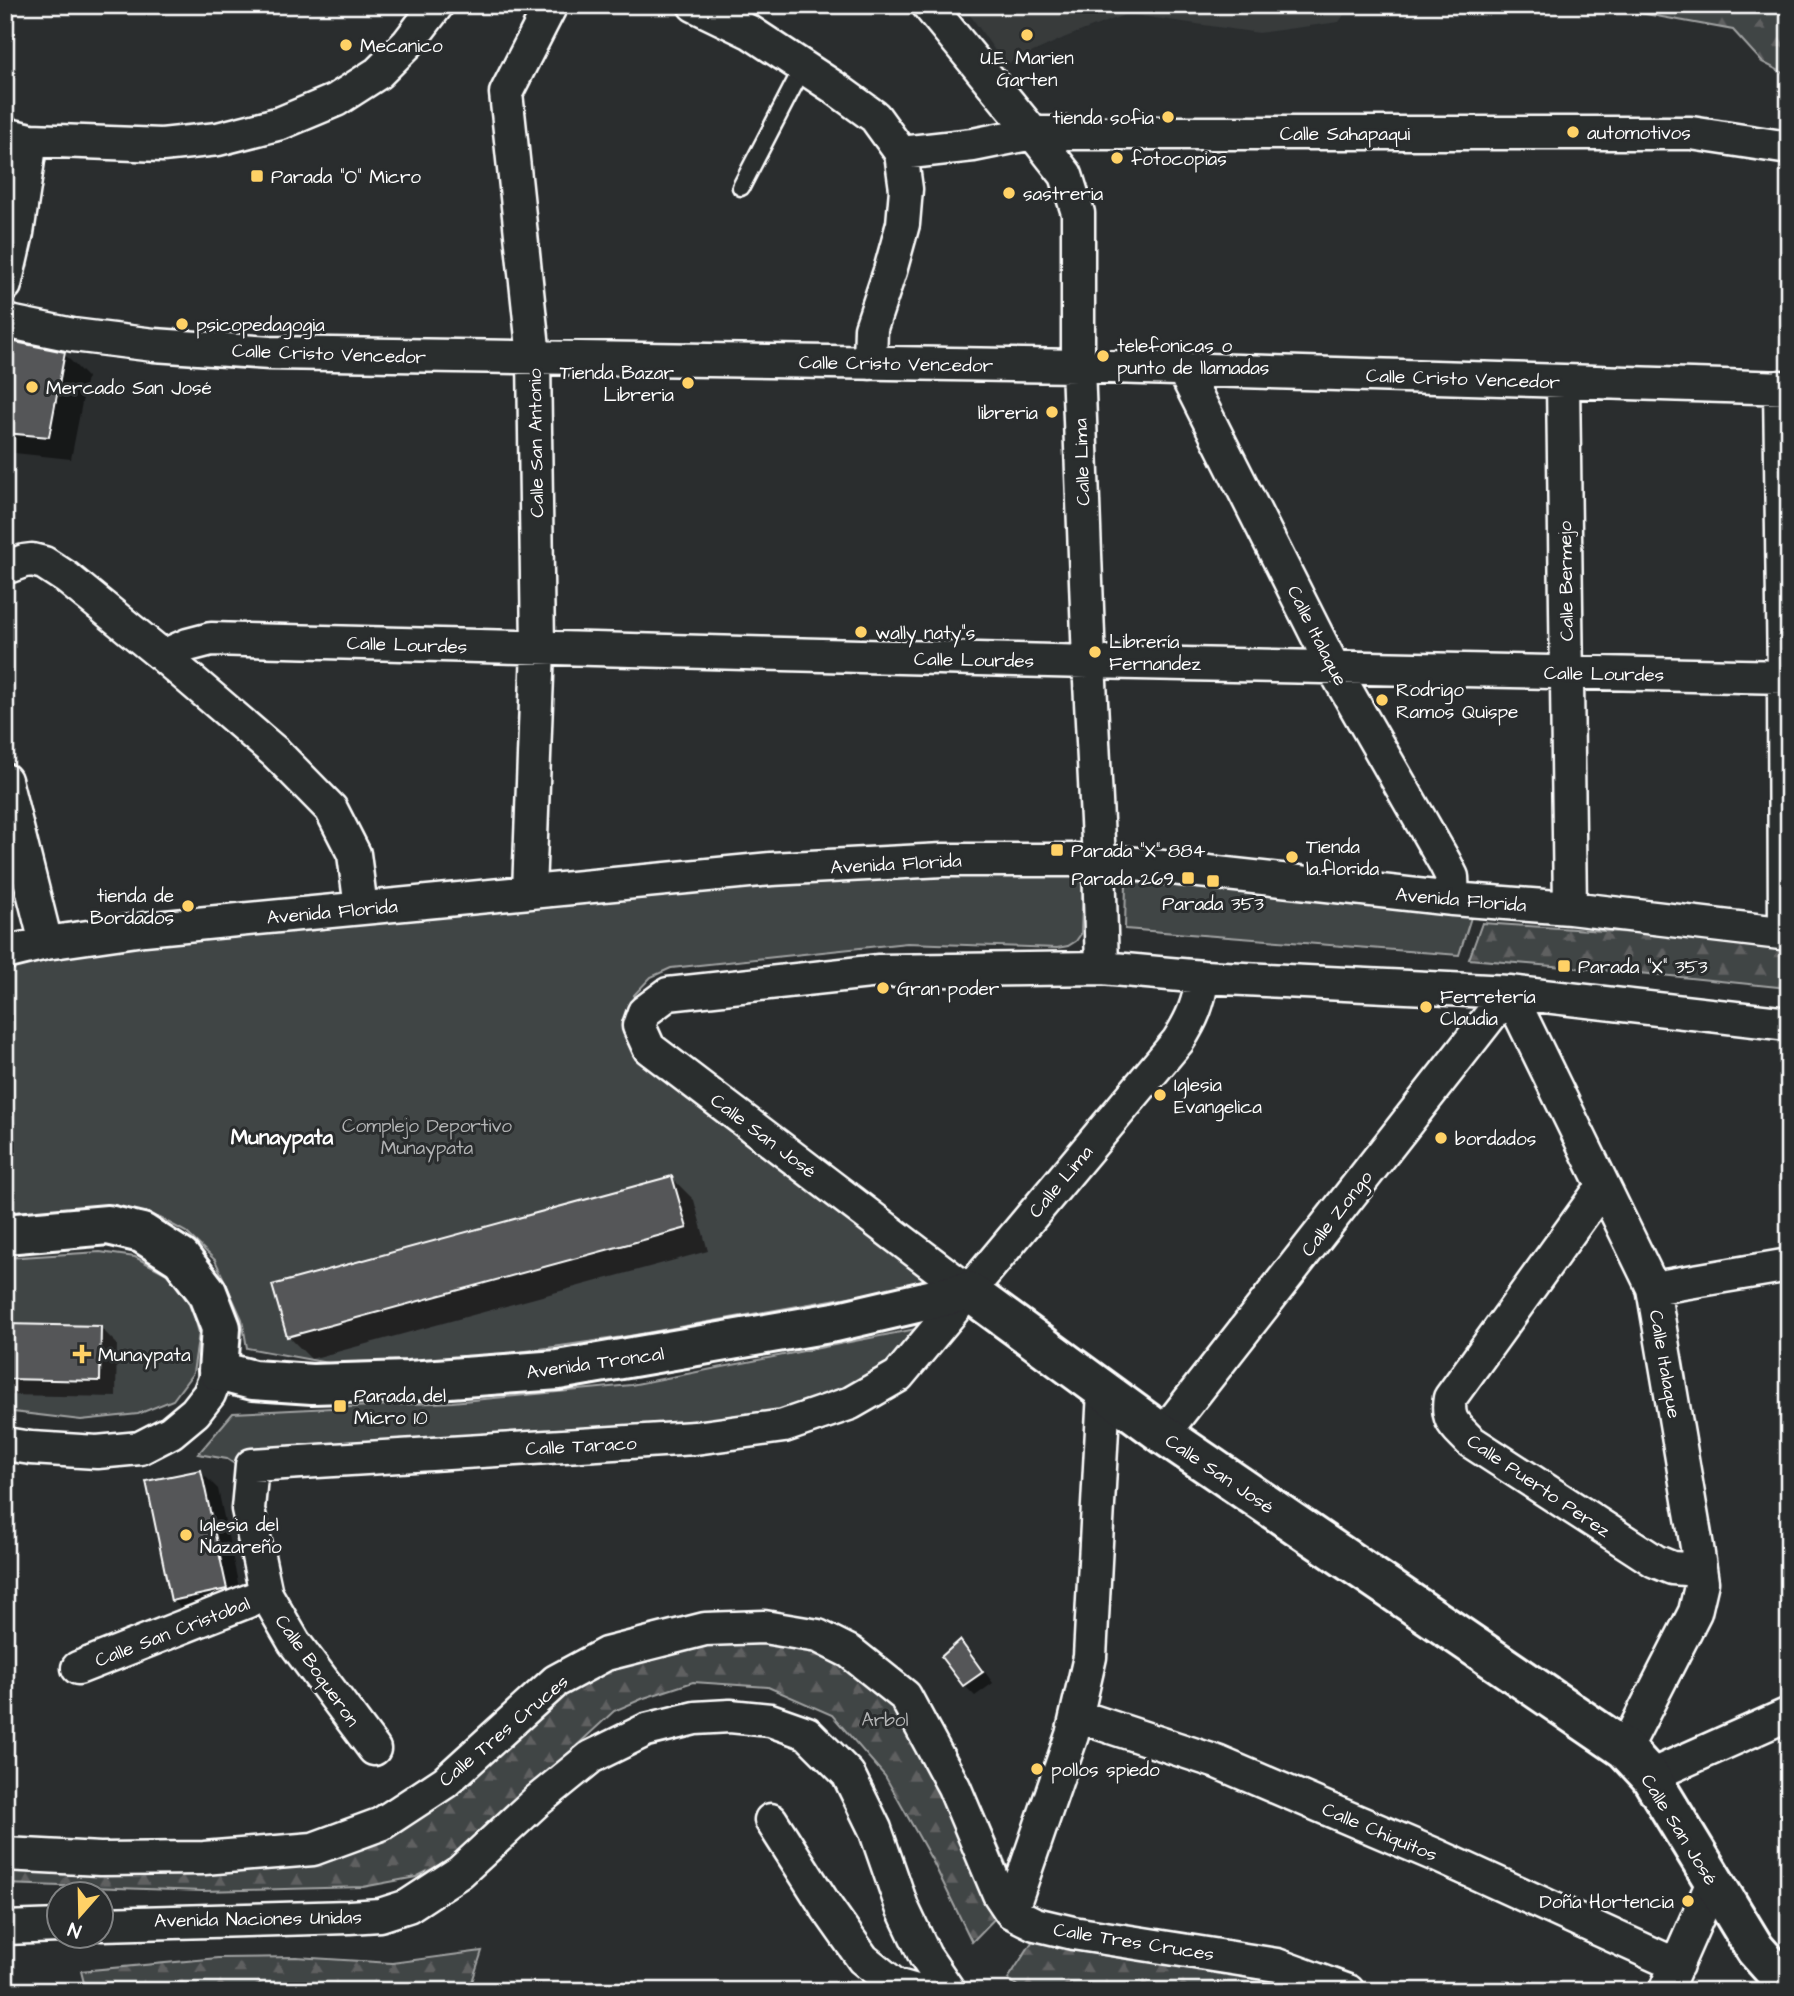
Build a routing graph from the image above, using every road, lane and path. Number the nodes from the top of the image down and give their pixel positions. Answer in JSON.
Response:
{"nodes":[{"id":1,"x":437,"y":5,"type":"edge"},
{"id":2,"x":551,"y":5,"type":"edge"},
{"id":3,"x":694,"y":5,"type":"edge"},
{"id":4,"x":928,"y":5,"type":"edge"},
{"id":5,"x":803,"y":66,"type":"junction"},
{"id":6,"x":1033,"y":132,"type":"junction"},
{"id":7,"x":18,"y":137,"type":"edge"},
{"id":8,"x":1789,"y":148,"type":"edge"},
{"id":9,"x":901,"y":153,"type":"junction"},
{"id":10,"x":741,"y":187,"type":"dead end"},
{"id":11,"x":6,"y":281,"type":"edge"},
{"id":12,"x":5,"y":321,"type":"edge"},
{"id":13,"x":534,"y":357,"type":"junction"},
{"id":14,"x":870,"y":363,"type":"junction"},
{"id":15,"x":1078,"y":366,"type":"junction"},
{"id":16,"x":1183,"y":369,"type":"junction"},
{"id":17,"x":1563,"y":381,"type":"junction"},
{"id":18,"x":1784,"y":387,"type":"edge"},
{"id":19,"x":9,"y":560,"type":"edge"},
{"id":20,"x":538,"y":648,"type":"junction"},
{"id":21,"x":163,"y":656,"type":"junction"},
{"id":22,"x":1089,"y":662,"type":"junction"},
{"id":23,"x":1333,"y":667,"type":"junction"},
{"id":24,"x":1567,"y":672,"type":"junction"},
{"id":25,"x":1786,"y":677,"type":"edge"},
{"id":26,"x":6,"y":789,"type":"edge"},
{"id":27,"x":1099,"y":860,"type":"junction"},
{"id":28,"x":529,"y":892,"type":"junction"},
{"id":29,"x":1453,"y":899,"type":"junction"},
{"id":30,"x":361,"y":908,"type":"junction"},
{"id":31,"x":1570,"y":908,"type":"junction"},
{"id":32,"x":1787,"y":933,"type":"edge"},
{"id":33,"x":46,"y":943,"type":"junction"},
{"id":34,"x":5,"y":953,"type":"edge"},
{"id":35,"x":1102,"y":968,"type":"junction"},
{"id":36,"x":1203,"y":977,"type":"junction"},
{"id":37,"x":1509,"y":992,"type":"junction"},
{"id":38,"x":1789,"y":1024,"type":"edge"},
{"id":39,"x":1603,"y":1186,"type":"junction"},
{"id":40,"x":5,"y":1234,"type":"edge"},
{"id":41,"x":1789,"y":1265,"type":"edge"},
{"id":42,"x":1653,"y":1288,"type":"junction"},
{"id":43,"x":968,"y":1291,"type":"junction"},
{"id":44,"x":218,"y":1371,"type":"junction"},
{"id":45,"x":898,"y":1376,"type":"joint"},
{"id":46,"x":1104,"y":1391,"type":"junction"},
{"id":47,"x":1163,"y":1434,"type":"junction"},
{"id":48,"x":5,"y":1444,"type":"edge"},
{"id":49,"x":252,"y":1465,"type":"joint"},
{"id":50,"x":1700,"y":1570,"type":"junction"},
{"id":51,"x":266,"y":1594,"type":"junction"},
{"id":52,"x":78,"y":1668,"type":"dead end"},
{"id":53,"x":1789,"y":1714,"type":"edge"},
{"id":54,"x":1077,"y":1716,"type":"junction"},
{"id":55,"x":374,"y":1749,"type":"dead end"},
{"id":56,"x":1637,"y":1763,"type":"junction"},
{"id":57,"x":771,"y":1820,"type":"dead end"},
{"id":58,"x":5,"y":1854,"type":"edge"},
{"id":59,"x":1713,"y":1882,"type":"junction"},
{"id":60,"x":1011,"y":1912,"type":"junction"},
{"id":61,"x":116,"y":1923,"type":"edge"},
{"id":62,"x":46,"y":1927,"type":"edge"},
{"id":63,"x":5,"y":1928,"type":"edge"},
{"id":64,"x":1671,"y":1978,"type":"edge"},
{"id":65,"x":1789,"y":1987,"type":"edge"},
{"id":66,"x":916,"y":1991,"type":"edge"},
{"id":67,"x":949,"y":1991,"type":"edge"},
{"id":68,"x":1348,"y":1991,"type":"edge"}],
"edges":[{"from":1,"to":7,"type":"street"},
{"from":2,"to":13,"type":"street","name":"Calle San Antonio"},
{"from":3,"to":5,"type":"street"},
{"from":4,"to":6,"type":"street","name":"Calle Lima"},
{"from":5,"to":9,"type":"street"},
{"from":5,"to":10,"type":"lane"},
{"from":6,"to":8,"type":"street","name":"Calle Sahapaqui"},
{"from":6,"to":9,"type":"street","name":"Calle Sahapaqui"},
{"from":6,"to":15,"type":"street","name":"Calle Lima"},
{"from":7,"to":11,"type":"street"},
{"from":9,"to":14,"type":"street"},
{"from":12,"to":13,"type":"street","name":"Calle Cristo Vencedor"},
{"from":13,"to":14,"type":"street","name":"Calle Cristo Vencedor"},
{"from":13,"to":20,"type":"street","name":"Calle San Antonio"},
{"from":14,"to":15,"type":"street","name":"Calle Cristo Vencedor"},
{"from":15,"to":16,"type":"street","name":"Calle Cristo Vencedor"},
{"from":15,"to":22,"type":"street","name":"Calle Lima"},
{"from":16,"to":17,"type":"street","name":"Calle Cristo Vencedor"},
{"from":16,"to":23,"type":"street","name":"Calle Italaque"},
{"from":17,"to":18,"type":"street","name":"Calle Cristo Vencedor"},
{"from":17,"to":24,"type":"street","name":"Calle Bermejo"},
{"from":18,"to":25,"type":"street"},
{"from":19,"to":21,"type":"street"},
{"from":20,"to":21,"type":"street","name":"Calle Lourdes"},
{"from":20,"to":22,"type":"street","name":"Calle Lourdes"},
{"from":20,"to":28,"type":"street","name":"Calle San Antonio"},
{"from":21,"to":30,"type":"street"},
{"from":22,"to":23,"type":"street","name":"Calle Lourdes"},
{"from":22,"to":27,"type":"street","name":"Calle Lima"},
{"from":23,"to":24,"type":"street","name":"Calle Lourdes"},
{"from":23,"to":29,"type":"street","name":"Calle Italaque"},
{"from":24,"to":25,"type":"street","name":"Calle Lourdes"},
{"from":24,"to":31,"type":"street","name":"Calle Bermejo"},
{"from":25,"to":32,"type":"street"},
{"from":26,"to":33,"type":"street"},
{"from":27,"to":28,"type":"street","name":"Avenida Florida"},
{"from":27,"to":29,"type":"street","name":"Avenida Florida"},
{"from":27,"to":35,"type":"street","name":"Calle Lima"},
{"from":28,"to":30,"type":"street","name":"Avenida Florida"},
{"from":29,"to":31,"type":"street","name":"Avenida Florida"},
{"from":30,"to":33,"type":"street","name":"Avenida Florida"},
{"from":31,"to":32,"type":"street","name":"Avenida Florida"},
{"from":33,"to":34,"type":"street","name":"Avenida Florida"},
{"from":35,"to":36,"type":"street"},
{"from":35,"to":43,"type":"street","name":"Calle San José"},
{"from":36,"to":37,"type":"street"},
{"from":36,"to":43,"type":"street","name":"Calle Lima"},
{"from":37,"to":38,"type":"street"},
{"from":37,"to":39,"type":"street","name":"Calle Italaque"},
{"from":37,"to":47,"type":"street","name":"Calle Zongo"},
{"from":39,"to":42,"type":"street","name":"Calle Italaque"},
{"from":39,"to":50,"type":"street","name":"Calle Puerto Perez"},
{"from":40,"to":44,"type":"street"},
{"from":41,"to":42,"type":"street"},
{"from":42,"to":50,"type":"street","name":"Calle Italaque"},
{"from":43,"to":44,"type":"street","name":"Avenida Troncal"},
{"from":43,"to":45,"type":"street","name":"Calle Lima"},
{"from":43,"to":46,"type":"street","name":"Calle San José"},
{"from":44,"to":48,"type":"street"},
{"from":45,"to":49,"type":"street","name":"Calle Taraco"},
{"from":46,"to":47,"type":"street","name":"Calle San José"},
{"from":46,"to":54,"type":"street"},
{"from":47,"to":56,"type":"street","name":"Calle San José"},
{"from":49,"to":51,"type":"street","name":"Calle Boqueron"},
{"from":50,"to":56,"type":"street","name":"Calle Italaque"},
{"from":51,"to":52,"type":"street","name":"Calle San Cristobal"},
{"from":51,"to":55,"type":"street","name":"Calle Boqueron"},
{"from":53,"to":56,"type":"street"},
{"from":54,"to":60,"type":"street"},
{"from":54,"to":64,"type":"street","name":"Calle Chiquitos"},
{"from":56,"to":59,"type":"street","name":"Calle San José"},
{"from":57,"to":66,"type":"street"},
{"from":58,"to":60,"type":"street","name":"Calle Tres Cruces"},
{"from":59,"to":64,"type":"street"},
{"from":59,"to":65,"type":"street","name":"Calle San José"},
{"from":60,"to":68,"type":"street","name":"Calle Tres Cruces"},
{"from":61,"to":67,"type":"street","name":"Avenida Naciones Unidas"},
{"from":62,"to":63,"type":"street"}]}
